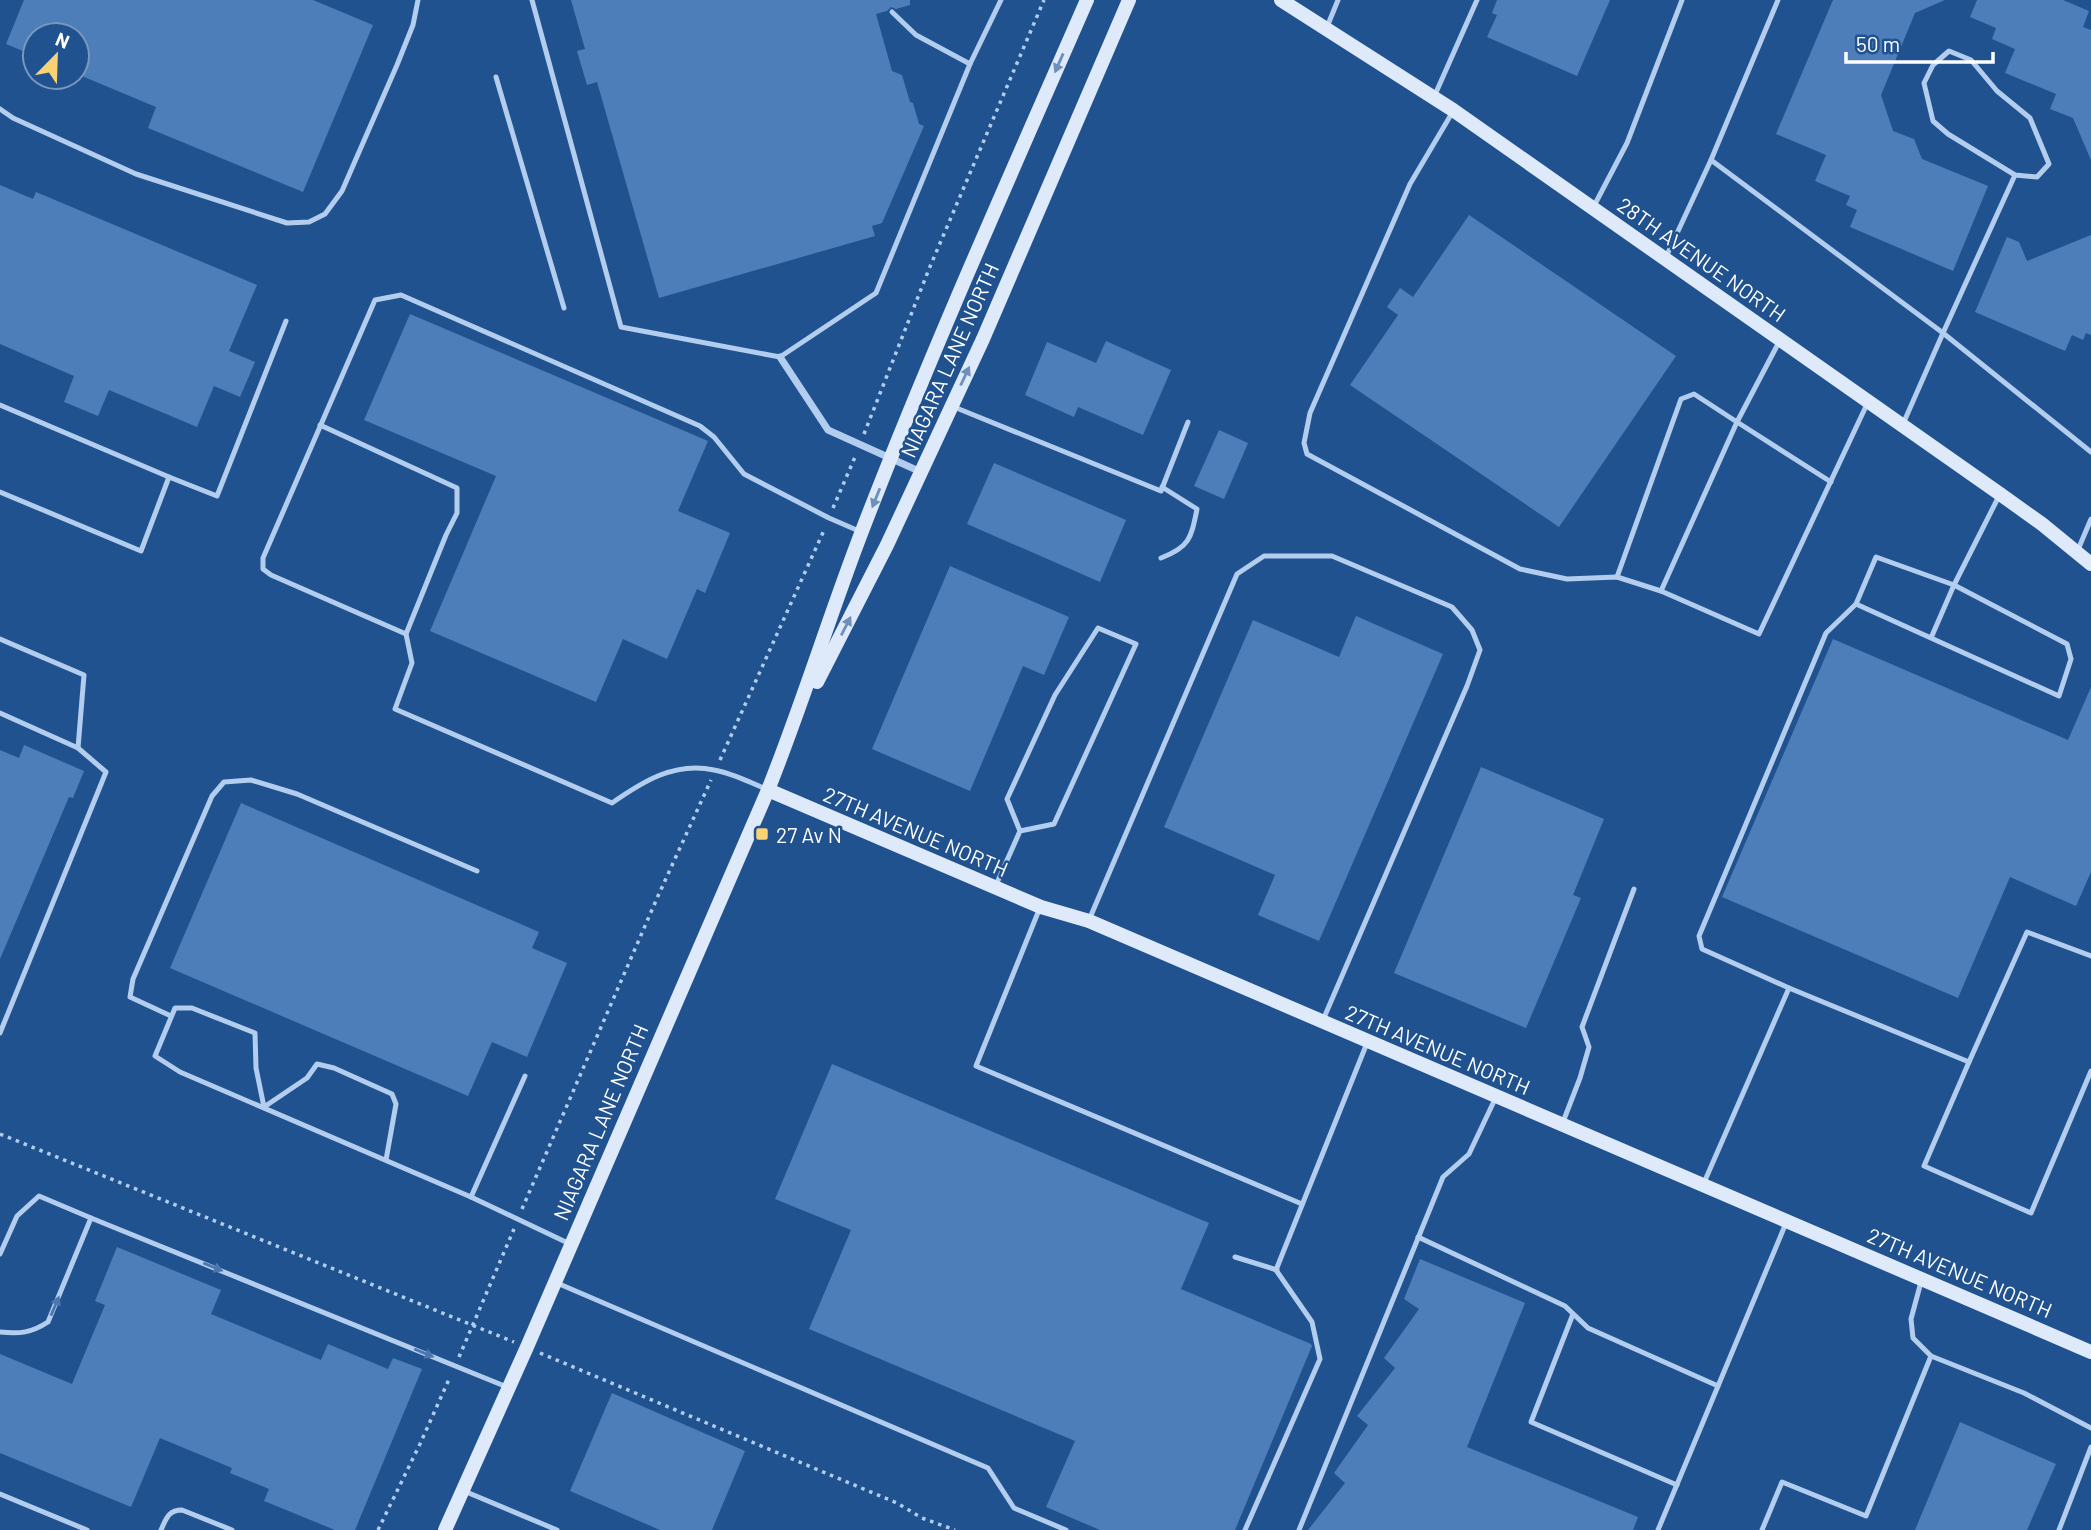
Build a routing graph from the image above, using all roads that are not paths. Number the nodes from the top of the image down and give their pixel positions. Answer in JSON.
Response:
{"nodes":[{"id":1,"x":418,"y":0,"type":"edge"},
{"id":2,"x":532,"y":0,"type":"edge"},
{"id":3,"x":1001,"y":0,"type":"edge"},
{"id":4,"x":1087,"y":0,"type":"edge"},
{"id":5,"x":1129,"y":0,"type":"edge"},
{"id":6,"x":1281,"y":0,"type":"edge"},
{"id":7,"x":1338,"y":0,"type":"edge"},
{"id":8,"x":1477,"y":0,"type":"edge"},
{"id":9,"x":1682,"y":0,"type":"edge"},
{"id":10,"x":1779,"y":0,"type":"edge"},
{"id":11,"x":892,"y":12,"type":"dead end"},
{"id":12,"x":1326,"y":30,"type":"junction"},
{"id":13,"x":971,"y":65,"type":"junction"},
{"id":14,"x":496,"y":76,"type":"dead end"},
{"id":15,"x":1434,"y":97,"type":"junction"},
{"id":16,"x":0,"y":109,"type":"edge"},
{"id":17,"x":1453,"y":110,"type":"junction"},
{"id":18,"x":1711,"y":160,"type":"junction"},
{"id":19,"x":2015,"y":175,"type":"junction"},
{"id":20,"x":1593,"y":207,"type":"junction"},
{"id":21,"x":1665,"y":260,"type":"junction"},
{"id":22,"x":564,"y":308,"type":"dead end"},
{"id":23,"x":286,"y":321,"type":"dead end"},
{"id":24,"x":1943,"y":333,"type":"junction"},
{"id":25,"x":1780,"y":340,"type":"junction"},
{"id":26,"x":780,"y":356,"type":"junction"},
{"id":27,"x":1869,"y":401,"type":"junction"},
{"id":28,"x":0,"y":405,"type":"edge"},
{"id":29,"x":951,"y":405,"type":"junction"},
{"id":30,"x":1188,"y":422,"type":"dead end"},
{"id":31,"x":1737,"y":422,"type":"junction"},
{"id":32,"x":320,"y":425,"type":"junction"},
{"id":33,"x":1903,"y":425,"type":"junction"},
{"id":34,"x":2091,"y":453,"type":"edge"},
{"id":35,"x":891,"y":460,"type":"junction"},
{"id":36,"x":921,"y":472,"type":"junction"},
{"id":37,"x":169,"y":477,"type":"junction"},
{"id":38,"x":1831,"y":482,"type":"junction"},
{"id":39,"x":1162,"y":487,"type":"junction"},
{"id":40,"x":0,"y":492,"type":"edge"},
{"id":41,"x":2000,"y":494,"type":"junction"},
{"id":42,"x":2091,"y":519,"type":"edge"},
{"id":43,"x":862,"y":533,"type":"junction"},
{"id":44,"x":2077,"y":553,"type":"junction"},
{"id":45,"x":1161,"y":558,"type":"dead end"},
{"id":46,"x":2091,"y":564,"type":"edge"},
{"id":47,"x":1617,"y":578,"type":"junction"},
{"id":48,"x":1954,"y":585,"type":"junction"},
{"id":49,"x":1661,"y":591,"type":"junction"},
{"id":50,"x":1856,"y":604,"type":"junction"},
{"id":51,"x":406,"y":634,"type":"junction"},
{"id":52,"x":1931,"y":638,"type":"junction"},
{"id":53,"x":0,"y":639,"type":"edge"},
{"id":54,"x":0,"y":713,"type":"edge"},
{"id":55,"x":792,"y":730,"type":"junction"},
{"id":56,"x":78,"y":748,"type":"junction"},
{"id":57,"x":768,"y":790,"type":"junction"},
{"id":58,"x":1020,"y":831,"type":"junction"},
{"id":59,"x":477,"y":871,"type":"dead end"},
{"id":60,"x":995,"y":888,"type":"junction"},
{"id":61,"x":1634,"y":889,"type":"dead end"},
{"id":62,"x":1041,"y":907,"type":"junction"},
{"id":63,"x":1089,"y":921,"type":"junction"},
{"id":64,"x":2091,"y":956,"type":"edge"},
{"id":65,"x":1789,"y":988,"type":"junction"},
{"id":66,"x":171,"y":1016,"type":"junction"},
{"id":67,"x":1322,"y":1023,"type":"junction"},
{"id":68,"x":0,"y":1033,"type":"edge"},
{"id":69,"x":1367,"y":1042,"type":"junction"},
{"id":70,"x":1969,"y":1062,"type":"junction"},
{"id":71,"x":2091,"y":1071,"type":"edge"},
{"id":72,"x":525,"y":1076,"type":"dead end"},
{"id":73,"x":1496,"y":1097,"type":"junction"},
{"id":74,"x":264,"y":1107,"type":"junction"},
{"id":75,"x":1562,"y":1125,"type":"junction"},
{"id":76,"x":386,"y":1160,"type":"junction"},
{"id":77,"x":1703,"y":1185,"type":"junction"},
{"id":78,"x":471,"y":1196,"type":"junction"},
{"id":79,"x":1302,"y":1204,"type":"junction"},
{"id":80,"x":92,"y":1218,"type":"junction"},
{"id":81,"x":1787,"y":1221,"type":"junction"},
{"id":82,"x":1418,"y":1237,"type":"junction"},
{"id":83,"x":570,"y":1244,"type":"junction"},
{"id":84,"x":0,"y":1254,"type":"edge"},
{"id":85,"x":1235,"y":1257,"type":"dead end"},
{"id":86,"x":1277,"y":1270,"type":"junction"},
{"id":87,"x":1922,"y":1279,"type":"junction"},
{"id":88,"x":554,"y":1282,"type":"junction"},
{"id":89,"x":1573,"y":1314,"type":"junction"},
{"id":90,"x":0,"y":1332,"type":"edge"},
{"id":91,"x":2091,"y":1352,"type":"edge"},
{"id":92,"x":1931,"y":1356,"type":"junction"},
{"id":93,"x":1718,"y":1386,"type":"junction"},
{"id":94,"x":509,"y":1388,"type":"junction"},
{"id":95,"x":2091,"y":1429,"type":"edge"},
{"id":96,"x":2091,"y":1447,"type":"edge"},
{"id":97,"x":1677,"y":1485,"type":"junction"},
{"id":98,"x":464,"y":1491,"type":"junction"},
{"id":99,"x":0,"y":1494,"type":"edge"},
{"id":100,"x":87,"y":1530,"type":"edge"},
{"id":101,"x":161,"y":1530,"type":"edge"},
{"id":102,"x":232,"y":1530,"type":"edge"},
{"id":103,"x":445,"y":1530,"type":"edge"},
{"id":104,"x":557,"y":1530,"type":"edge"},
{"id":105,"x":1066,"y":1530,"type":"edge"},
{"id":106,"x":1245,"y":1530,"type":"edge"},
{"id":107,"x":1300,"y":1530,"type":"edge"},
{"id":108,"x":1658,"y":1530,"type":"edge"},
{"id":109,"x":1762,"y":1530,"type":"edge"},
{"id":110,"x":2059,"y":1530,"type":"edge"}],
"edges":[{"from":1,"to":16,"type":"lane"},
{"from":2,"to":26,"type":"lane"},
{"from":3,"to":13,"type":"lane"},
{"from":4,"to":35,"type":"street","name":"NIAGARA LANE NORTH","one_way":true},
{"from":29,"to":5,"type":"street","name":"NIAGARA LANE NORTH","one_way":true},
{"from":6,"to":12,"type":"street","name":"28TH AVENUE NORTH"},
{"from":7,"to":12,"type":"lane"},
{"from":8,"to":15,"type":"lane"},
{"from":9,"to":20,"type":"lane"},
{"from":10,"to":18,"type":"lane"},
{"from":11,"to":13,"type":"lane"},
{"from":12,"to":15,"type":"street","name":"28TH AVENUE NORTH"},
{"from":13,"to":26,"type":"lane"},
{"from":14,"to":22,"type":"lane"},
{"from":15,"to":17,"type":"street","name":"28TH AVENUE NORTH"},
{"from":17,"to":20,"type":"street","name":"28TH AVENUE NORTH"},
{"from":17,"to":47,"type":"lane"},
{"from":18,"to":21,"type":"lane"},
{"from":18,"to":24,"type":"lane"},
{"from":19,"to":19,"type":"lane"},
{"from":19,"to":24,"type":"lane"},
{"from":20,"to":21,"type":"street","name":"28TH AVENUE NORTH"},
{"from":21,"to":25,"type":"street","name":"28TH AVENUE NORTH"},
{"from":23,"to":37,"type":"lane"},
{"from":24,"to":33,"type":"lane"},
{"from":24,"to":34,"type":"lane"},
{"from":25,"to":27,"type":"street","name":"28TH AVENUE NORTH"},
{"from":25,"to":31,"type":"lane"},
{"from":26,"to":35,"type":"street"},
{"from":27,"to":33,"type":"street","name":"28TH AVENUE NORTH"},
{"from":27,"to":38,"type":"lane"},
{"from":28,"to":37,"type":"lane"},
{"from":29,"to":36,"type":"street","name":"NIAGARA LANE NORTH"},
{"from":29,"to":39,"type":"lane"},
{"from":30,"to":39,"type":"lane"},
{"from":31,"to":38,"type":"lane"},
{"from":31,"to":47,"type":"lane"},
{"from":31,"to":49,"type":"lane"},
{"from":32,"to":43,"type":"lane"},
{"from":32,"to":51,"type":"lane"},
{"from":32,"to":51,"type":"lane"},
{"from":33,"to":41,"type":"street","name":"28TH AVENUE NORTH"},
{"from":35,"to":36,"type":"street"},
{"from":35,"to":43,"type":"street","name":"NIAGARA LANE NORTH","one_way":true},
{"from":55,"to":36,"type":"street","name":"NIAGARA LANE NORTH","one_way":true},
{"from":37,"to":40,"type":"lane"},
{"from":38,"to":49,"type":"lane"},
{"from":39,"to":45,"type":"lane"},
{"from":41,"to":44,"type":"street","name":"28TH AVENUE NORTH"},
{"from":41,"to":48,"type":"lane"},
{"from":42,"to":44,"type":"lane"},
{"from":43,"to":55,"type":"street","name":"NIAGARA LANE NORTH"},
{"from":44,"to":46,"type":"street","name":"28TH AVENUE NORTH"},
{"from":47,"to":49,"type":"lane"},
{"from":48,"to":50,"type":"lane"},
{"from":48,"to":52,"type":"lane"},
{"from":48,"to":52,"type":"lane"},
{"from":50,"to":52,"type":"lane"},
{"from":50,"to":65,"type":"lane"},
{"from":51,"to":57,"type":"lane"},
{"from":53,"to":56,"type":"lane"},
{"from":54,"to":56,"type":"lane"},
{"from":55,"to":57,"type":"street","name":"NIAGARA LANE NORTH"},
{"from":56,"to":68,"type":"lane"},
{"from":57,"to":60,"type":"street","name":"27TH AVENUE NORTH"},
{"from":57,"to":83,"type":"street","name":"NIAGARA LANE NORTH"},
{"from":58,"to":58,"type":"lane"},
{"from":58,"to":60,"type":"lane"},
{"from":59,"to":66,"type":"lane"},
{"from":60,"to":62,"type":"street","name":"27TH AVENUE NORTH"},
{"from":61,"to":75,"type":"lane"},
{"from":62,"to":63,"type":"street","name":"27TH AVENUE NORTH"},
{"from":62,"to":79,"type":"lane"},
{"from":63,"to":67,"type":"street","name":"27TH AVENUE NORTH"},
{"from":63,"to":67,"type":"lane"},
{"from":64,"to":70,"type":"lane"},
{"from":65,"to":70,"type":"lane"},
{"from":65,"to":77,"type":"lane"},
{"from":66,"to":74,"type":"lane"},
{"from":66,"to":74,"type":"lane"},
{"from":67,"to":69,"type":"street","name":"27TH AVENUE NORTH"},
{"from":69,"to":73,"type":"street","name":"27TH AVENUE NORTH"},
{"from":69,"to":79,"type":"lane"},
{"from":70,"to":71,"type":"lane"},
{"from":72,"to":78,"type":"lane"},
{"from":73,"to":75,"type":"street","name":"27TH AVENUE NORTH"},
{"from":73,"to":82,"type":"lane"},
{"from":74,"to":76,"type":"lane"},
{"from":74,"to":76,"type":"lane"},
{"from":75,"to":77,"type":"street","name":"27TH AVENUE NORTH"},
{"from":76,"to":78,"type":"lane"},
{"from":77,"to":81,"type":"street","name":"27TH AVENUE NORTH"},
{"from":78,"to":83,"type":"lane"},
{"from":79,"to":86,"type":"lane"},
{"from":80,"to":84,"type":"lane"},
{"from":90,"to":80,"type":"lane","one_way":true},
{"from":80,"to":94,"type":"lane","one_way":true},
{"from":81,"to":87,"type":"street","name":"27TH AVENUE NORTH"},
{"from":81,"to":93,"type":"lane"},
{"from":82,"to":89,"type":"lane"},
{"from":82,"to":107,"type":"lane"},
{"from":83,"to":88,"type":"street","name":"NIAGARA LANE NORTH"},
{"from":85,"to":86,"type":"lane"},
{"from":86,"to":106,"type":"lane"},
{"from":87,"to":91,"type":"street","name":"27TH AVENUE NORTH"},
{"from":87,"to":92,"type":"lane"},
{"from":88,"to":94,"type":"street","name":"NIAGARA LANE NORTH"},
{"from":88,"to":105,"type":"lane"},
{"from":89,"to":93,"type":"lane"},
{"from":89,"to":97,"type":"lane"},
{"from":92,"to":95,"type":"lane"},
{"from":92,"to":109,"type":"lane"},
{"from":93,"to":97,"type":"lane"},
{"from":94,"to":98,"type":"street","name":"NIAGARA LANE NORTH"},
{"from":96,"to":110,"type":"lane"},
{"from":97,"to":108,"type":"lane"},
{"from":98,"to":103,"type":"street","name":"NIAGARA LANE NORTH"},
{"from":98,"to":104,"type":"lane"},
{"from":99,"to":100,"type":"lane"},
{"from":101,"to":102,"type":"lane"}]}
